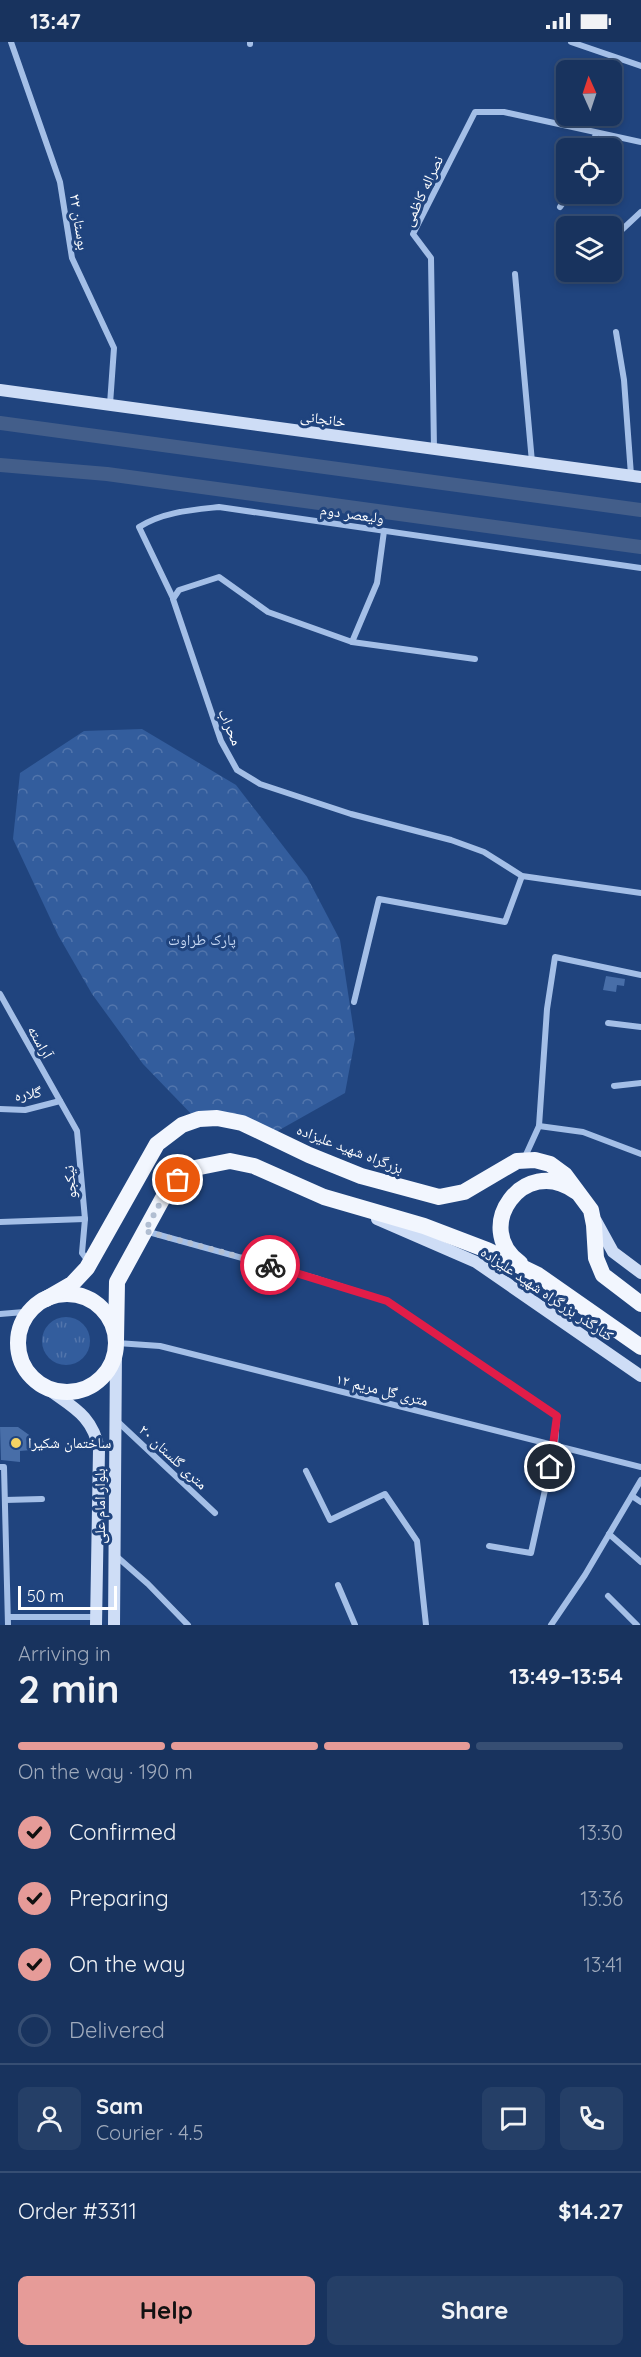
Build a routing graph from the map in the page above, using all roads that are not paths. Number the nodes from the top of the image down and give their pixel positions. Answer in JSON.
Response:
{"nodes":[{"id":1,"x":11,"y":42,"type":"edge"},
{"id":2,"x":572,"y":42,"type":"edge"},
{"id":3,"x":641,"y":66,"type":"edge"},
{"id":4,"x":596,"y":133,"type":"junction"},
{"id":5,"x":595,"y":138,"type":"edge"},
{"id":6,"x":641,"y":142,"type":"edge"},
{"id":7,"x":562,"y":204,"type":"edge"},
{"id":8,"x":560,"y":207,"type":"dead end"},
{"id":9,"x":641,"y":212,"type":"edge"},
{"id":10,"x":622,"y":230,"type":"edge"},
{"id":11,"x":515,"y":274,"type":"dead end"},
{"id":12,"x":616,"y":332,"type":"dead end"},
{"id":13,"x":0,"y":390,"type":"edge"},
{"id":14,"x":110,"y":405,"type":"junction"},
{"id":15,"x":434,"y":449,"type":"junction"},
{"id":16,"x":532,"y":462,"type":"junction"},
{"id":17,"x":636,"y":477,"type":"edge"},
{"id":18,"x":384,"y":531,"type":"junction"},
{"id":19,"x":641,"y":568,"type":"edge"},
{"id":20,"x":173,"y":598,"type":"junction"},
{"id":21,"x":352,"y":642,"type":"junction"},
{"id":22,"x":475,"y":659,"type":"dead end"},
{"id":23,"x":522,"y":876,"type":"junction"},
{"id":24,"x":641,"y":893,"type":"edge"},
{"id":25,"x":641,"y":975,"type":"edge"},
{"id":26,"x":0,"y":994,"type":"edge"},
{"id":27,"x":354,"y":1002,"type":"dead end"},
{"id":28,"x":608,"y":1023,"type":"dead end"},
{"id":29,"x":641,"y":1027,"type":"edge"},
{"id":30,"x":641,"y":1083,"type":"edge"},
{"id":31,"x":614,"y":1086,"type":"dead end"},
{"id":32,"x":60,"y":1101,"type":"junction"},
{"id":33,"x":0,"y":1109,"type":"edge"},
{"id":34,"x":539,"y":1126,"type":"junction"},
{"id":35,"x":641,"y":1154,"type":"edge"},
{"id":36,"x":523,"y":1160,"type":"junction"},
{"id":37,"x":335,"y":1200,"type":"junction"},
{"id":38,"x":585,"y":1201,"type":"junction"},
{"id":39,"x":85,"y":1219,"type":"junction"},
{"id":40,"x":0,"y":1222,"type":"edge"},
{"id":41,"x":145,"y":1231,"type":"junction"},
{"id":42,"x":91,"y":1263,"type":"junction"},
{"id":43,"x":641,"y":1273,"type":"edge"},
{"id":44,"x":538,"y":1275,"type":"junction"},
{"id":45,"x":40,"y":1303,"type":"junction"},
{"id":46,"x":641,"y":1304,"type":"edge"},
{"id":47,"x":0,"y":1314,"type":"edge"},
{"id":48,"x":116,"y":1345,"type":"junction"},
{"id":49,"x":641,"y":1347,"type":"edge"},
{"id":50,"x":641,"y":1376,"type":"edge"},
{"id":51,"x":45,"y":1387,"type":"junction"},
{"id":52,"x":114,"y":1418,"type":"junction"},
{"id":53,"x":555,"y":1445,"type":"junction"},
{"id":54,"x":2,"y":1467,"type":"edge"},
{"id":55,"x":641,"y":1467,"type":"edge"},
{"id":56,"x":306,"y":1471,"type":"dead end"},
{"id":57,"x":641,"y":1480,"type":"edge"},
{"id":58,"x":632,"y":1496,"type":"junction"},
{"id":59,"x":42,"y":1499,"type":"dead end"},
{"id":60,"x":5,"y":1500,"type":"junction"},
{"id":61,"x":641,"y":1502,"type":"edge"},
{"id":62,"x":215,"y":1513,"type":"dead end"},
{"id":63,"x":609,"y":1534,"type":"junction"},
{"id":64,"x":489,"y":1546,"type":"dead end"},
{"id":65,"x":115,"y":1555,"type":"junction"},
{"id":66,"x":641,"y":1562,"type":"edge"},
{"id":67,"x":338,"y":1585,"type":"dead end"},
{"id":68,"x":608,"y":1596,"type":"dead end"},
{"id":69,"x":8,"y":1617,"type":"junction"},
{"id":70,"x":96,"y":1621,"type":"edge"},
{"id":71,"x":8,"y":1625,"type":"edge"},
{"id":72,"x":114,"y":1625,"type":"edge"},
{"id":73,"x":188,"y":1625,"type":"edge"},
{"id":74,"x":355,"y":1625,"type":"edge"},
{"id":75,"x":426,"y":1625,"type":"edge"},
{"id":76,"x":551,"y":1625,"type":"edge"},
{"id":77,"x":637,"y":1625,"type":"edge"}],
"edges":[{"from":1,"to":14,"type":"street","name":"بوستان ۲۲"},
{"from":2,"to":3,"type":"street"},
{"from":4,"to":5,"type":"street"},
{"from":4,"to":6,"type":"street","name":"نصراله کاظمی"},
{"from":4,"to":15,"type":"street","name":"نصراله کاظمی"},
{"from":7,"to":8,"type":"street"},
{"from":9,"to":10,"type":"street"},
{"from":11,"to":16,"type":"street"},
{"from":12,"to":17,"type":"street"},
{"from":13,"to":14,"type":"main road","name":"خانجانی"},
{"from":14,"to":15,"type":"main road","name":"خانجانی"},
{"from":15,"to":16,"type":"main road","name":"خانجانی"},
{"from":16,"to":17,"type":"main road","name":"خانجانی"},
{"from":18,"to":19,"type":"street","name":"ولیعصر دوم"},
{"from":18,"to":20,"type":"street","name":"ولیعصر دوم"},
{"from":18,"to":21,"type":"street"},
{"from":20,"to":21,"type":"street"},
{"from":20,"to":23,"type":"street","name":"محراب"},
{"from":21,"to":22,"type":"street"},
{"from":23,"to":24,"type":"street","name":"محراب"},
{"from":23,"to":27,"type":"street"},
{"from":25,"to":34,"type":"street"},
{"from":26,"to":32,"type":"street","name":"آراسته"},
{"from":28,"to":29,"type":"street"},
{"from":30,"to":31,"type":"street"},
{"from":32,"to":33,"type":"street","name":"گلاره"},
{"from":32,"to":39,"type":"street","name":"نیکجو"},
{"from":34,"to":35,"type":"street"},
{"from":34,"to":36,"type":"street"},
{"from":36,"to":38,"type":"highway"},
{"from":36,"to":42,"type":"highway","name":"بزرگراه شهید علیزاده"},
{"from":37,"to":41,"type":"highway"},
{"from":37,"to":44,"type":"highway"},
{"from":37,"to":50,"type":"main road","name":"کنارگذر بزرگراه شهید علیزاده"},
{"from":38,"to":43,"type":"main road"},
{"from":38,"to":44,"type":"highway"},
{"from":38,"to":46,"type":"highway"},
{"from":39,"to":40,"type":"street"},
{"from":39,"to":42,"type":"street","name":"نیکجو"},
{"from":41,"to":48,"type":"highway"},
{"from":41,"to":53,"type":"street"},
{"from":42,"to":45,"type":"highway","name":"بزرگراه شهید علیزاده"},
{"from":44,"to":49,"type":"highway"},
{"from":45,"to":47,"type":"street"},
{"from":45,"to":48,"type":"highway"},
{"from":45,"to":51,"type":"highway"},
{"from":48,"to":51,"type":"highway"},
{"from":48,"to":52,"type":"main road","name":"بلوار امام علی"},
{"from":48,"to":53,"type":"street","name":"۱۲ متری گل مریم"},
{"from":51,"to":70,"type":"main road","name":"بلوار امام علی"},
{"from":52,"to":62,"type":"street","name":"۲۰ متری گلستان"},
{"from":52,"to":65,"type":"main road","name":"بلوار امام علی"},
{"from":53,"to":55,"type":"street","name":"۱۲ متری گل مریم"},
{"from":53,"to":64,"type":"street"},
{"from":54,"to":60,"type":"street"},
{"from":56,"to":75,"type":"street"},
{"from":57,"to":58,"type":"street"},
{"from":58,"to":61,"type":"street"},
{"from":58,"to":63,"type":"street"},
{"from":59,"to":60,"type":"street"},
{"from":60,"to":69,"type":"street"},
{"from":63,"to":66,"type":"street"},
{"from":63,"to":76,"type":"street"},
{"from":65,"to":72,"type":"main road","name":"بلوار امام علی"},
{"from":65,"to":73,"type":"street"},
{"from":67,"to":74,"type":"street"},
{"from":68,"to":77,"type":"street"},
{"from":69,"to":70,"type":"street"},
{"from":69,"to":71,"type":"street"}]}
